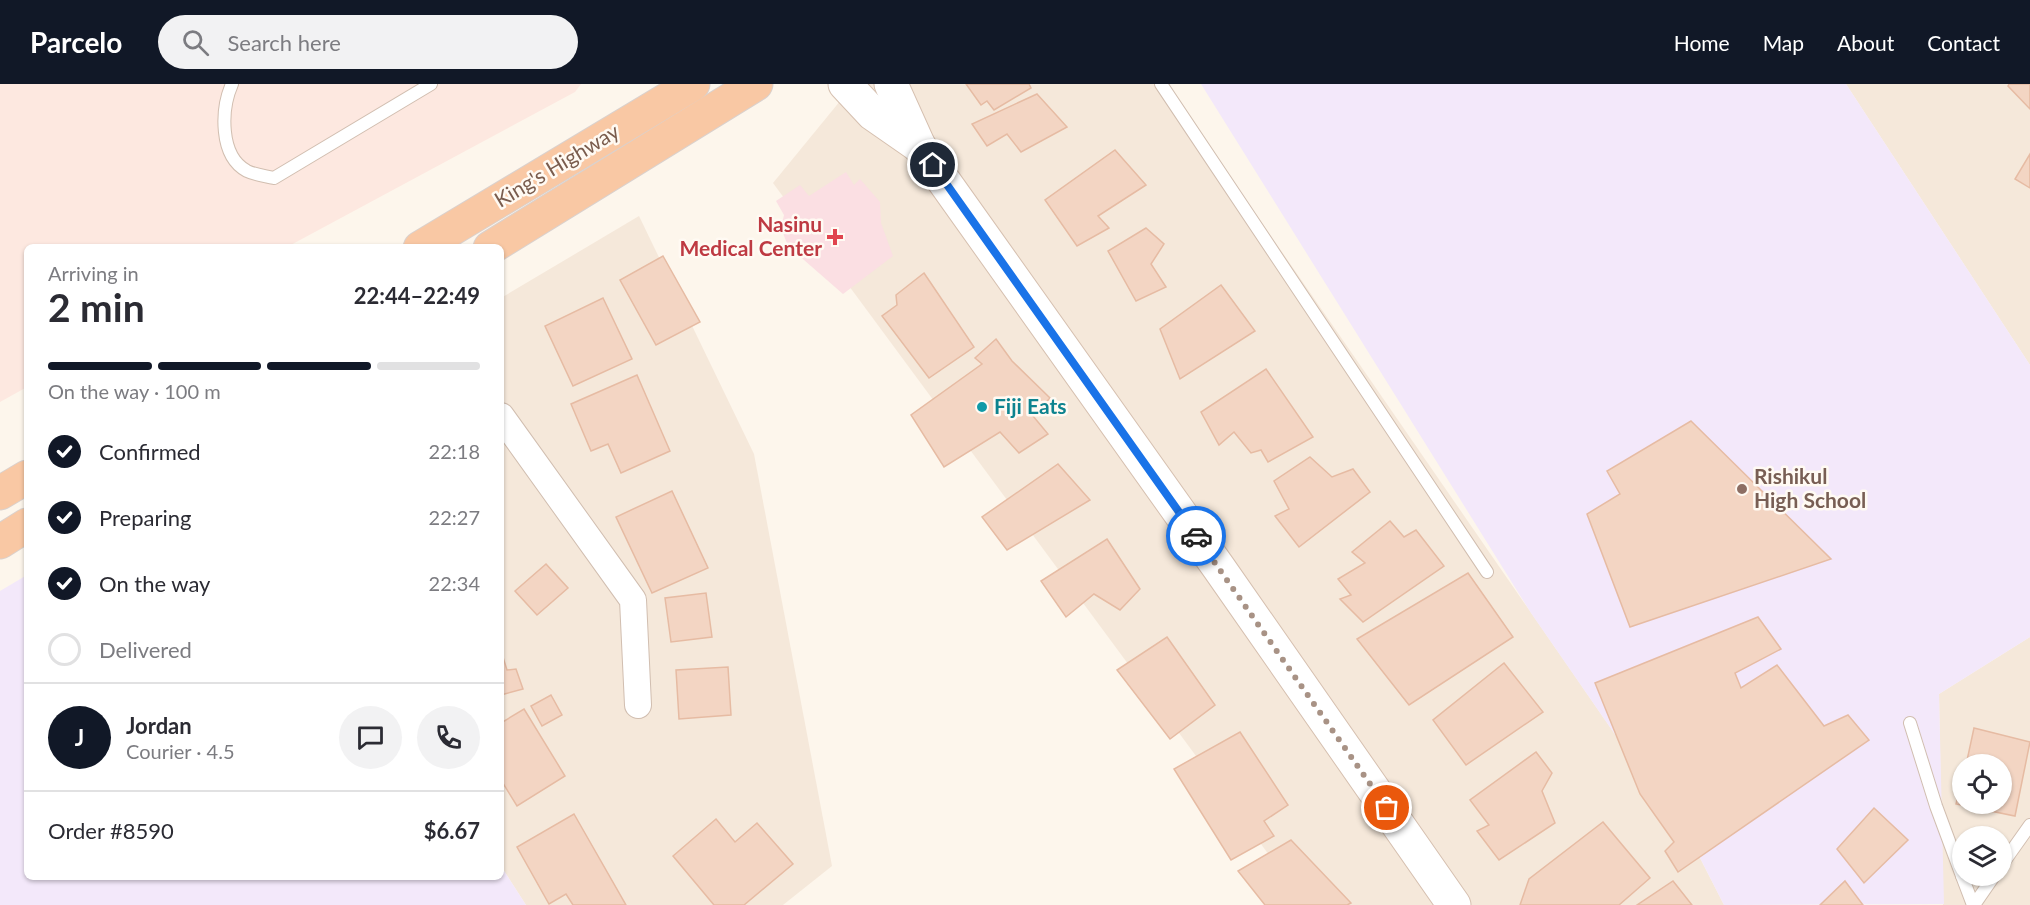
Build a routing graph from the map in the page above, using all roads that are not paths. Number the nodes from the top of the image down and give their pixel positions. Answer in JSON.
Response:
{"nodes":[{"id":1,"x":232,"y":84,"type":"edge"},
{"id":2,"x":431,"y":84,"type":"edge"},
{"id":3,"x":693,"y":84,"type":"edge"},
{"id":4,"x":756,"y":84,"type":"edge"},
{"id":5,"x":845,"y":84,"type":"edge"},
{"id":6,"x":891,"y":84,"type":"edge"},
{"id":7,"x":1161,"y":84,"type":"edge"},
{"id":8,"x":919,"y":146,"type":"junction"},
{"id":9,"x":427,"y":244,"type":"edge"},
{"id":10,"x":496,"y":244,"type":"edge"},
{"id":11,"x":504,"y":420,"type":"edge"},
{"id":12,"x":24,"y":479,"type":"edge"},
{"id":13,"x":0,"y":493,"type":"edge"},
{"id":14,"x":24,"y":527,"type":"edge"},
{"id":15,"x":0,"y":542,"type":"edge"},
{"id":16,"x":1487,"y":572,"type":"dead end"},
{"id":17,"x":638,"y":705,"type":"dead end"},
{"id":18,"x":1910,"y":723,"type":"dead end"},
{"id":19,"x":2030,"y":825,"type":"edge"},
{"id":20,"x":1952,"y":849,"type":"edge"},
{"id":21,"x":2012,"y":850,"type":"edge"},
{"id":22,"x":1966,"y":886,"type":"edge"},
{"id":23,"x":1987,"y":886,"type":"edge"},
{"id":24,"x":1454,"y":905,"type":"edge"},
{"id":25,"x":1974,"y":905,"type":"edge"}],
"edges":[{"from":1,"to":2,"type":"lane"},
{"from":3,"to":9,"type":"highway","name":"King's Highway"},
{"from":4,"to":10,"type":"highway","name":"King's Highway"},
{"from":5,"to":8,"type":"main road"},
{"from":6,"to":8,"type":"main road"},
{"from":7,"to":16,"type":"lane"},
{"from":8,"to":24,"type":"main road"},
{"from":11,"to":17,"type":"street"},
{"from":12,"to":13,"type":"highway"},
{"from":14,"to":15,"type":"highway"},
{"from":18,"to":20,"type":"lane"},
{"from":19,"to":21,"type":"lane"},
{"from":22,"to":25,"type":"lane"},
{"from":23,"to":25,"type":"lane"}]}
